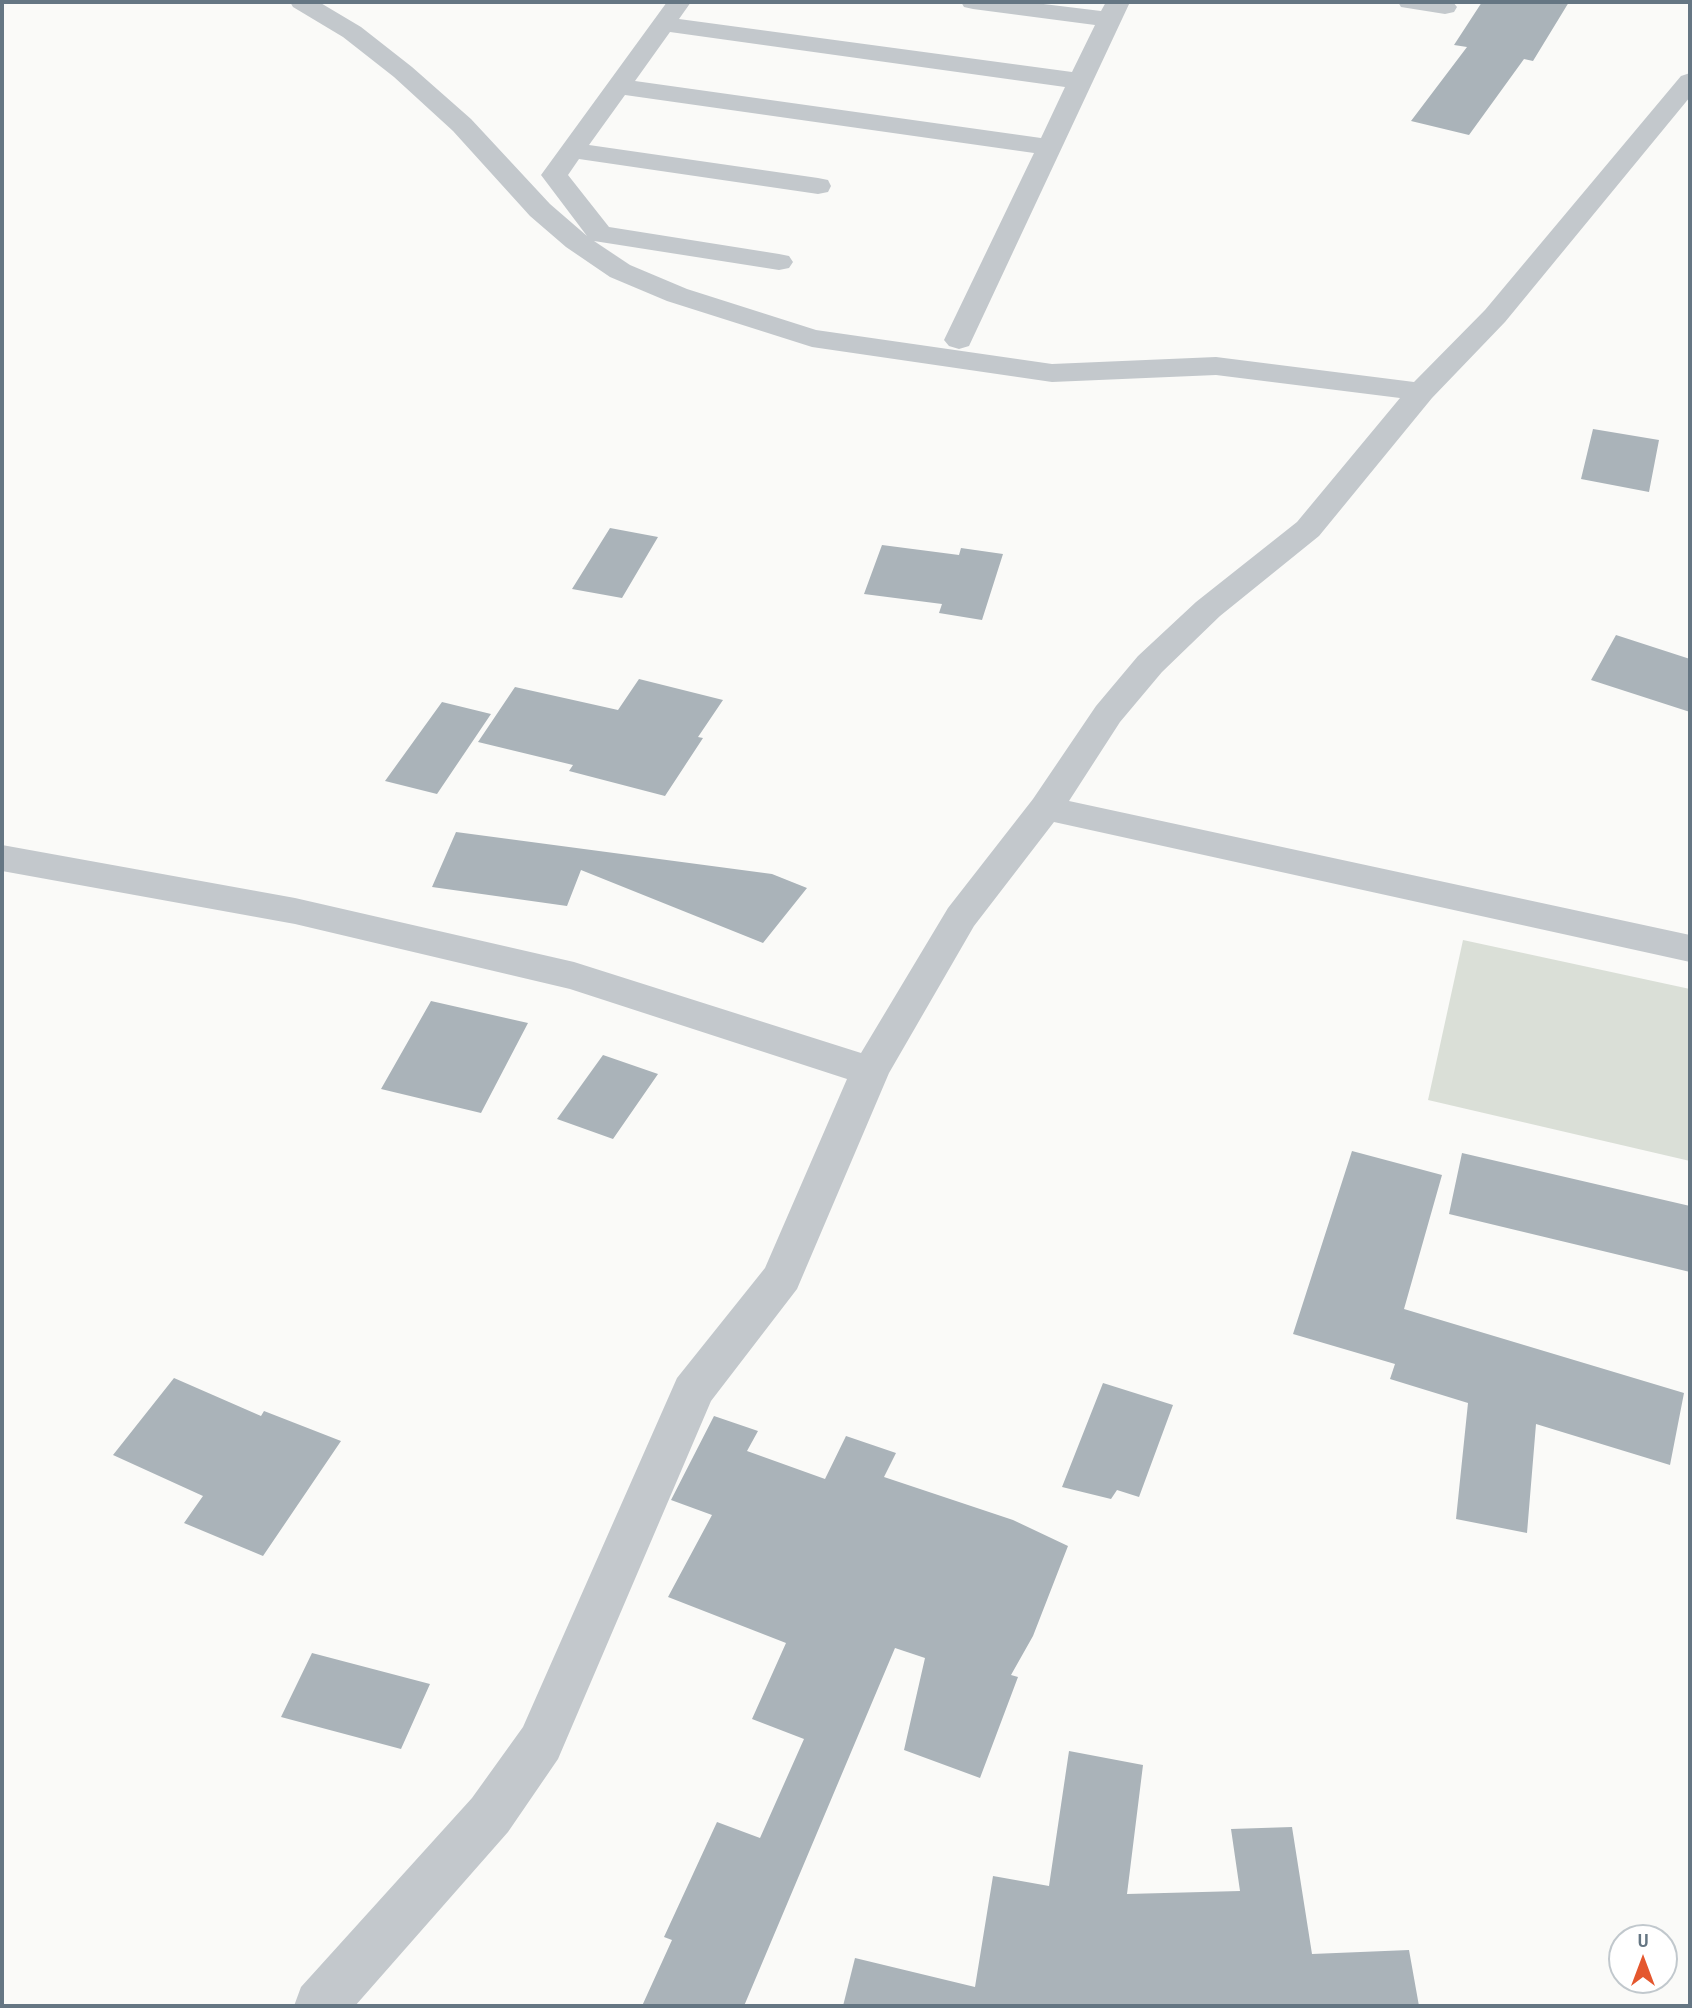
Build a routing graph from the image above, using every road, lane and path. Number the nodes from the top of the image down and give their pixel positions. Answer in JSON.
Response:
{"nodes":[{"id":1,"x":302,"y":2,"type":"edge"},
{"id":2,"x":679,"y":2,"type":"edge"},
{"id":3,"x":973,"y":2,"type":"edge"},
{"id":4,"x":1410,"y":2,"type":"edge"},
{"id":5,"x":1446,"y":7,"type":"dead end"},
{"id":6,"x":1114,"y":11,"type":"edge"},
{"id":7,"x":663,"y":24,"type":"junction"},
{"id":8,"x":1081,"y":81,"type":"junction"},
{"id":9,"x":1690,"y":82,"type":"edge"},
{"id":10,"x":618,"y":86,"type":"junction"},
{"id":11,"x":1050,"y":147,"type":"junction"},
{"id":12,"x":572,"y":150,"type":"junction"},
{"id":13,"x":818,"y":186,"type":"dead end"},
{"id":14,"x":779,"y":262,"type":"dead end"},
{"id":15,"x":959,"y":340,"type":"dead end"},
{"id":16,"x":1421,"y":392,"type":"junction"},
{"id":17,"x":1046,"y":808,"type":"junction"},
{"id":18,"x":2,"y":858,"type":"edge"},
{"id":19,"x":1690,"y":949,"type":"edge"},
{"id":20,"x":870,"y":1071,"type":"junction"},
{"id":21,"x":320,"y":2006,"type":"edge"}],
"edges":[{"from":1,"to":16,"type":"street"},
{"from":2,"to":7,"type":"street"},
{"from":3,"to":6,"type":"street"},
{"from":4,"to":5,"type":"street"},
{"from":6,"to":8,"type":"street"},
{"from":7,"to":8,"type":"street"},
{"from":7,"to":10,"type":"street"},
{"from":8,"to":11,"type":"street"},
{"from":9,"to":16,"type":"street"},
{"from":10,"to":11,"type":"street"},
{"from":10,"to":12,"type":"street"},
{"from":11,"to":15,"type":"street"},
{"from":12,"to":13,"type":"street"},
{"from":12,"to":14,"type":"street"},
{"from":16,"to":17,"type":"street"},
{"from":17,"to":19,"type":"street"},
{"from":17,"to":20,"type":"street"},
{"from":18,"to":20,"type":"street"},
{"from":20,"to":21,"type":"street"}]}
